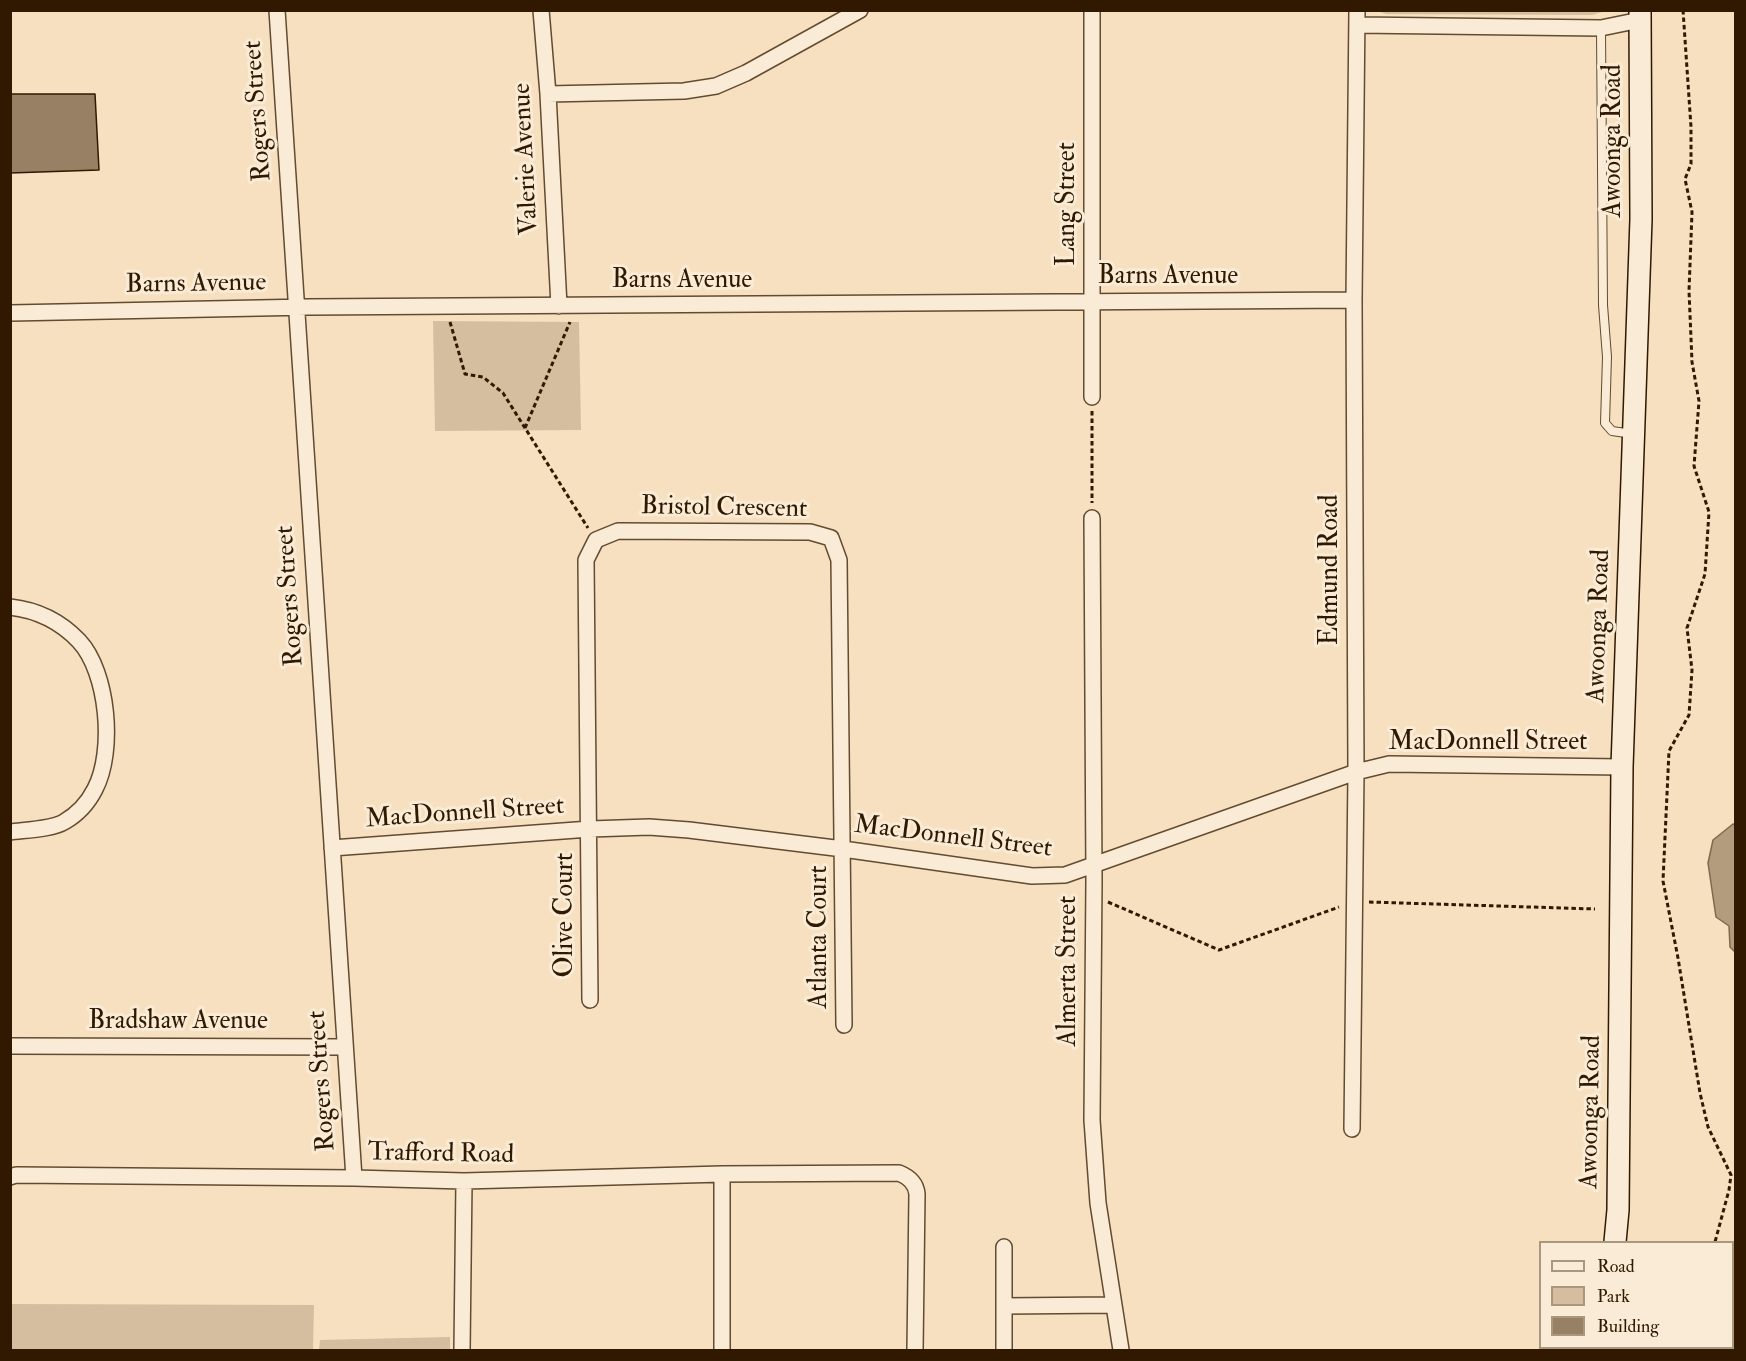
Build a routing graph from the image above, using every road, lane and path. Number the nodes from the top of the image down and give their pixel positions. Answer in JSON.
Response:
{"nodes":[{"id":1,"x":277,"y":10,"type":"edge"},
{"id":2,"x":541,"y":10,"type":"edge"},
{"id":3,"x":861,"y":10,"type":"edge"},
{"id":4,"x":1092,"y":10,"type":"edge"},
{"id":5,"x":1683,"y":10,"type":"edge"},
{"id":6,"x":1640,"y":15,"type":"edge"},
{"id":7,"x":1357,"y":18,"type":"edge"},
{"id":8,"x":1601,"y":28,"type":"junction"},
{"id":9,"x":548,"y":94,"type":"junction"},
{"id":10,"x":1354,"y":300,"type":"junction"},
{"id":11,"x":1091,"y":302,"type":"junction"},
{"id":12,"x":445,"y":306,"type":"junction"},
{"id":13,"x":559,"y":306,"type":"junction"},
{"id":14,"x":577,"y":306,"type":"junction"},
{"id":15,"x":296,"y":307,"type":"junction"},
{"id":16,"x":10,"y":313,"type":"edge"},
{"id":17,"x":1092,"y":397,"type":"joint"},
{"id":18,"x":525,"y":428,"type":"junction"},
{"id":19,"x":1634,"y":434,"type":"junction"},
{"id":20,"x":1092,"y":519,"type":"joint"},
{"id":21,"x":596,"y":540,"type":"junction"},
{"id":22,"x":10,"y":607,"type":"edge"},
{"id":23,"x":1622,"y":767,"type":"junction"},
{"id":24,"x":1356,"y":772,"type":"junction"},
{"id":25,"x":590,"y":829,"type":"junction"},
{"id":26,"x":10,"y":832,"type":"edge"},
{"id":27,"x":332,"y":848,"type":"junction"},
{"id":28,"x":843,"y":849,"type":"junction"},
{"id":29,"x":1094,"y":863,"type":"junction"},
{"id":30,"x":1094,"y":896,"type":"junction"},
{"id":31,"x":1355,"y":902,"type":"junction"},
{"id":32,"x":1595,"y":909,"type":"dead end"},
{"id":33,"x":590,"y":1000,"type":"dead end"},
{"id":34,"x":844,"y":1025,"type":"dead end"},
{"id":35,"x":10,"y":1046,"type":"edge"},
{"id":36,"x":345,"y":1047,"type":"junction"},
{"id":37,"x":1352,"y":1129,"type":"dead end"},
{"id":38,"x":722,"y":1174,"type":"junction"},
{"id":39,"x":10,"y":1177,"type":"edge"},
{"id":40,"x":354,"y":1178,"type":"junction"},
{"id":41,"x":464,"y":1181,"type":"junction"},
{"id":42,"x":1615,"y":1241,"type":"edge"},
{"id":43,"x":1715,"y":1241,"type":"edge"},
{"id":44,"x":1004,"y":1247,"type":"dead end"},
{"id":45,"x":1114,"y":1305,"type":"junction"},
{"id":46,"x":1004,"y":1306,"type":"junction"},
{"id":47,"x":462,"y":1350,"type":"edge"},
{"id":48,"x":722,"y":1350,"type":"edge"},
{"id":49,"x":915,"y":1350,"type":"edge"},
{"id":50,"x":1004,"y":1350,"type":"edge"},
{"id":51,"x":1121,"y":1350,"type":"edge"}],
"edges":[{"from":1,"to":15,"type":"street","name":"Rogers Street"},
{"from":2,"to":9,"type":"street","name":"Valerie Avenue"},
{"from":3,"to":9,"type":"street"},
{"from":4,"to":11,"type":"street","name":"Lang Street"},
{"from":5,"to":43,"type":"path"},
{"from":6,"to":8,"type":"street"},
{"from":6,"to":19,"type":"main road","name":"Awoonga Road"},
{"from":7,"to":8,"type":"street"},
{"from":7,"to":10,"type":"street","name":"Edmund Road"},
{"from":8,"to":19,"type":"lane"},
{"from":9,"to":13,"type":"street","name":"Valerie Avenue"},
{"from":10,"to":11,"type":"street","name":"Barns Avenue"},
{"from":10,"to":24,"type":"street","name":"Edmund Road"},
{"from":11,"to":14,"type":"street","name":"Barns Avenue"},
{"from":11,"to":17,"type":"street","name":"Lang Street"},
{"from":12,"to":13,"type":"street","name":"Barns Avenue"},
{"from":12,"to":15,"type":"street","name":"Barns Avenue"},
{"from":12,"to":18,"type":"path"},
{"from":13,"to":14,"type":"street","name":"Barns Avenue"},
{"from":14,"to":18,"type":"path"},
{"from":15,"to":16,"type":"street","name":"Barns Avenue"},
{"from":15,"to":27,"type":"street","name":"Rogers Street"},
{"from":17,"to":20,"type":"path"},
{"from":18,"to":21,"type":"path"},
{"from":19,"to":23,"type":"main road","name":"Awoonga Road"},
{"from":20,"to":29,"type":"street","name":"Almerta Street"},
{"from":21,"to":25,"type":"street"},
{"from":21,"to":28,"type":"street","name":"Bristol Crescent"},
{"from":22,"to":26,"type":"street"},
{"from":23,"to":24,"type":"street","name":"MacDonnell Street"},
{"from":23,"to":42,"type":"main road","name":"Awoonga Road"},
{"from":24,"to":29,"type":"street","name":"MacDonnell Street"},
{"from":24,"to":31,"type":"street","name":"Edmund Road"},
{"from":25,"to":27,"type":"street","name":"MacDonnell Street"},
{"from":25,"to":28,"type":"street","name":"MacDonnell Street"},
{"from":25,"to":33,"type":"street","name":"Olive Court"},
{"from":27,"to":36,"type":"street","name":"Rogers Street"},
{"from":28,"to":29,"type":"street","name":"MacDonnell Street"},
{"from":28,"to":34,"type":"street","name":"Atlanta Court"},
{"from":29,"to":30,"type":"street","name":"Almerta Street"},
{"from":30,"to":31,"type":"path"},
{"from":30,"to":45,"type":"street","name":"Almerta Street"},
{"from":31,"to":32,"type":"path"},
{"from":31,"to":37,"type":"street","name":"Edmund Road"},
{"from":35,"to":36,"type":"street","name":"Bradshaw Avenue"},
{"from":36,"to":40,"type":"street","name":"Rogers Street"},
{"from":38,"to":41,"type":"street","name":"Trafford Road"},
{"from":38,"to":48,"type":"street"},
{"from":38,"to":49,"type":"street","name":"Trafford Road"},
{"from":39,"to":40,"type":"street","name":"Trafford Road"},
{"from":40,"to":41,"type":"street","name":"Trafford Road"},
{"from":41,"to":47,"type":"street"},
{"from":44,"to":46,"type":"street"},
{"from":45,"to":46,"type":"street"},
{"from":45,"to":51,"type":"street","name":"Almerta Street"},
{"from":46,"to":50,"type":"street"}]}
